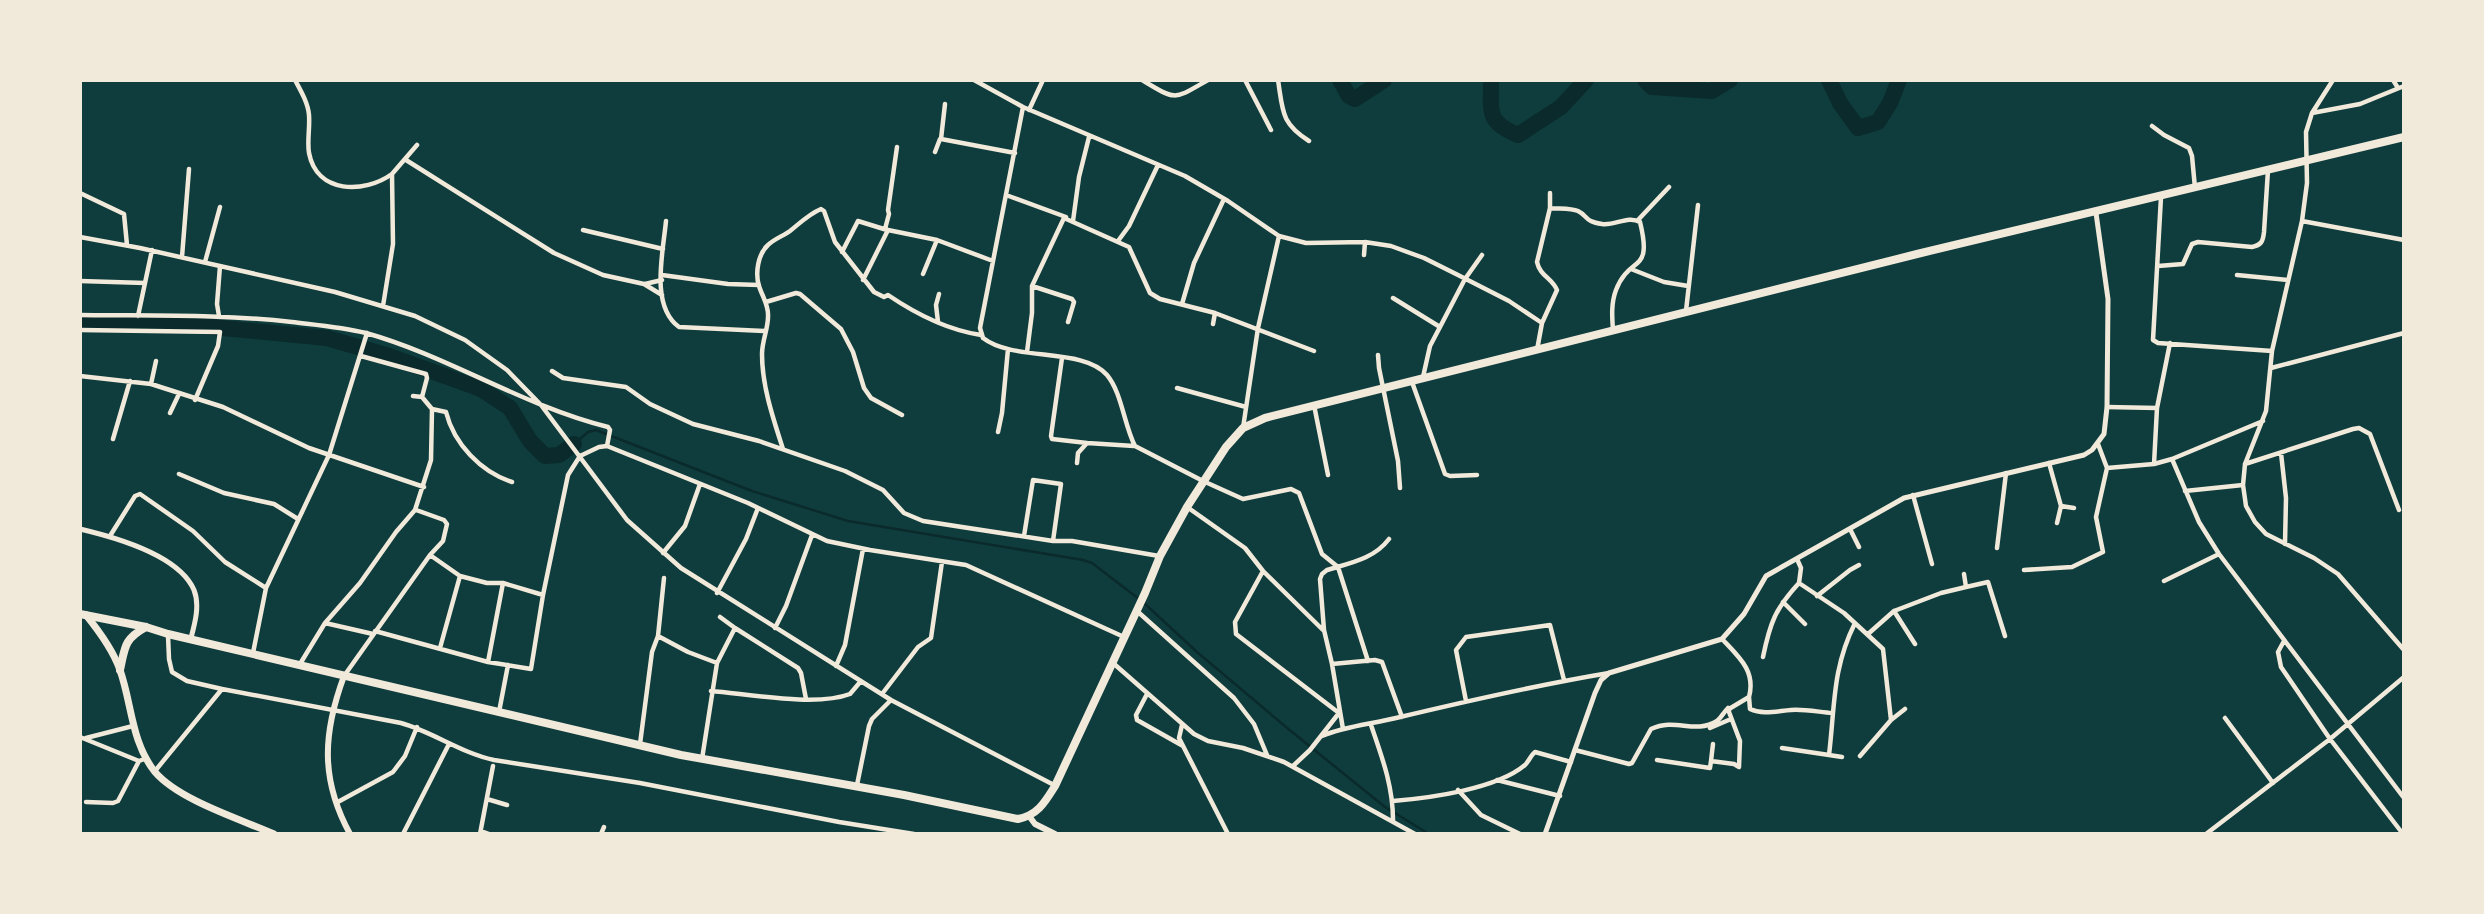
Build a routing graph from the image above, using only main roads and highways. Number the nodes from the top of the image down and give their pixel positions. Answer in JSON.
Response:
{"nodes":[{"id":1,"x":2403,"y":137,"type":"edge"},
{"id":2,"x":83,"y":615,"type":"edge"},
{"id":3,"x":146,"y":627,"type":"junction"},
{"id":4,"x":120,"y":670,"type":"junction"},
{"id":5,"x":344,"y":676,"type":"junction"},
{"id":6,"x":1029,"y":816,"type":"junction"},
{"id":7,"x":274,"y":834,"type":"edge"},
{"id":8,"x":350,"y":834,"type":"edge"},
{"id":9,"x":1055,"y":834,"type":"edge"}],
"edges":[{"from":1,"to":6,"type":"highway"},
{"from":2,"to":3,"type":"highway"},
{"from":2,"to":4,"type":"main road"},
{"from":3,"to":4,"type":"highway"},
{"from":3,"to":5,"type":"highway"},
{"from":4,"to":7,"type":"main road"},
{"from":5,"to":6,"type":"highway"},
{"from":5,"to":8,"type":"main road"},
{"from":6,"to":9,"type":"main road"}]}
